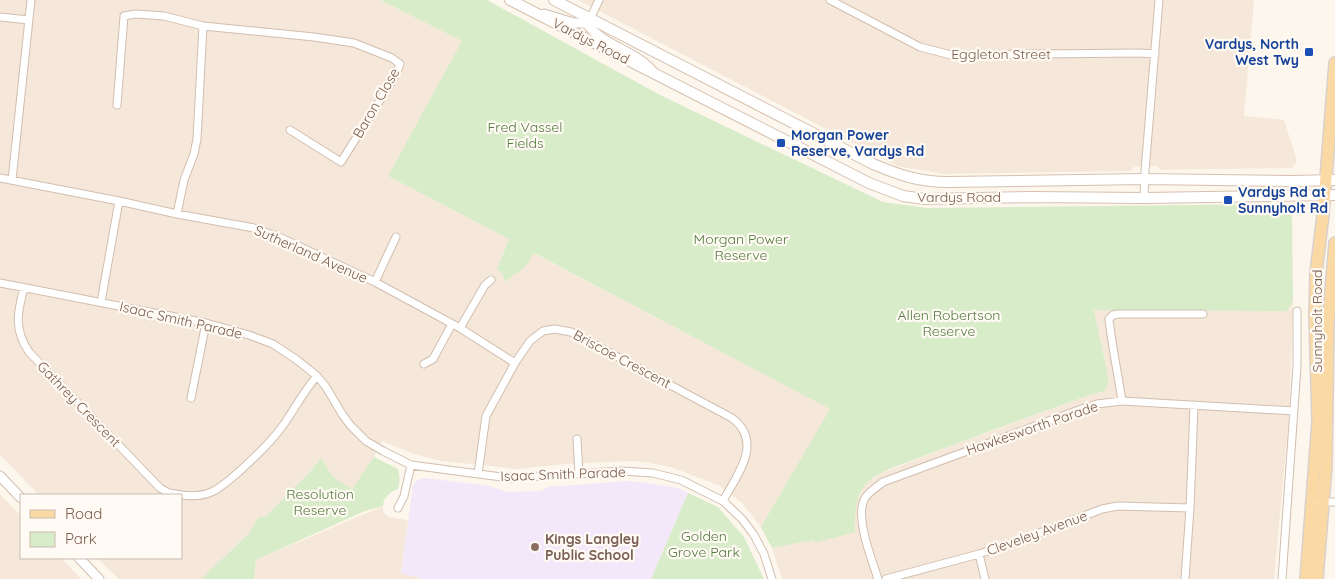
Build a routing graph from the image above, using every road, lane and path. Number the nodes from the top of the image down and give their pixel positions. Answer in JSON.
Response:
{"nodes":[{"id":1,"x":31,"y":0,"type":"edge"},
{"id":2,"x":510,"y":0,"type":"edge"},
{"id":3,"x":554,"y":0,"type":"edge"},
{"id":4,"x":599,"y":0,"type":"edge"},
{"id":5,"x":830,"y":0,"type":"edge"},
{"id":6,"x":1159,"y":0,"type":"edge"},
{"id":7,"x":528,"y":9,"type":"junction"},
{"id":8,"x":0,"y":17,"type":"edge"},
{"id":9,"x":590,"y":18,"type":"junction"},
{"id":10,"x":29,"y":20,"type":"junction"},
{"id":11,"x":203,"y":26,"type":"junction"},
{"id":12,"x":1155,"y":54,"type":"junction"},
{"id":13,"x":1335,"y":63,"type":"edge"},
{"id":14,"x":656,"y":75,"type":"junction"},
{"id":15,"x":117,"y":105,"type":"dead end"},
{"id":16,"x":290,"y":130,"type":"dead end"},
{"id":17,"x":0,"y":178,"type":"edge"},
{"id":18,"x":1144,"y":179,"type":"junction"},
{"id":19,"x":12,"y":180,"type":"junction"},
{"id":20,"x":1331,"y":180,"type":"edge"},
{"id":21,"x":1330,"y":195,"type":"edge"},
{"id":22,"x":1144,"y":198,"type":"junction"},
{"id":23,"x":119,"y":201,"type":"junction"},
{"id":24,"x":177,"y":214,"type":"junction"},
{"id":25,"x":396,"y":237,"type":"dead end"},
{"id":26,"x":1335,"y":243,"type":"edge"},
{"id":27,"x":491,"y":280,"type":"dead end"},
{"id":28,"x":375,"y":282,"type":"junction"},
{"id":29,"x":0,"y":283,"type":"edge"},
{"id":30,"x":24,"y":288,"type":"junction"},
{"id":31,"x":101,"y":302,"type":"junction"},
{"id":32,"x":1297,"y":312,"type":"dead end"},
{"id":33,"x":1203,"y":314,"type":"dead end"},
{"id":34,"x":206,"y":323,"type":"junction"},
{"id":35,"x":452,"y":324,"type":"junction"},
{"id":36,"x":460,"y":328,"type":"junction"},
{"id":37,"x":424,"y":364,"type":"dead end"},
{"id":38,"x":515,"y":364,"type":"junction"},
{"id":39,"x":317,"y":376,"type":"junction"},
{"id":40,"x":191,"y":398,"type":"dead end"},
{"id":41,"x":1122,"y":401,"type":"junction"},
{"id":42,"x":1194,"y":406,"type":"junction"},
{"id":43,"x":1294,"y":411,"type":"junction"},
{"id":44,"x":577,"y":439,"type":"dead end"},
{"id":45,"x":411,"y":464,"type":"junction"},
{"id":46,"x":478,"y":474,"type":"junction"},
{"id":47,"x":579,"y":474,"type":"junction"},
{"id":48,"x":0,"y":476,"type":"edge"},
{"id":49,"x":174,"y":494,"type":"edge"},
{"id":50,"x":182,"y":495,"type":"edge"},
{"id":51,"x":20,"y":497,"type":"edge"},
{"id":52,"x":723,"y":501,"type":"junction"},
{"id":53,"x":1324,"y":502,"type":"edge"},
{"id":54,"x":398,"y":508,"type":"dead end"},
{"id":55,"x":1190,"y":508,"type":"junction"},
{"id":56,"x":979,"y":554,"type":"junction"},
{"id":57,"x":80,"y":559,"type":"edge"},
{"id":58,"x":99,"y":579,"type":"edge"},
{"id":59,"x":772,"y":579,"type":"edge"},
{"id":60,"x":878,"y":579,"type":"edge"},
{"id":61,"x":886,"y":579,"type":"edge"},
{"id":62,"x":985,"y":579,"type":"edge"},
{"id":63,"x":1184,"y":579,"type":"edge"},
{"id":64,"x":1282,"y":579,"type":"edge"},
{"id":65,"x":1306,"y":579,"type":"edge"},
{"id":66,"x":1317,"y":579,"type":"edge"}],
"edges":[{"from":1,"to":10,"type":"street"},
{"from":2,"to":7,"type":"main road","name":"Vardys Road"},
{"from":3,"to":9,"type":"main road","name":"Vardys Road"},
{"from":4,"to":9,"type":"street"},
{"from":5,"to":12,"type":"street","name":"Eggleton Street"},
{"from":6,"to":12,"type":"street"},
{"from":7,"to":9,"type":"street"},
{"from":7,"to":14,"type":"main road","name":"Vardys Road"},
{"from":8,"to":10,"type":"street"},
{"from":9,"to":14,"type":"street"},
{"from":9,"to":18,"type":"main road","name":"Vardys Road"},
{"from":10,"to":19,"type":"street"},
{"from":11,"to":15,"type":"street"},
{"from":11,"to":16,"type":"street","name":"Baron Close"},
{"from":11,"to":24,"type":"street"},
{"from":12,"to":18,"type":"street"},
{"from":13,"to":20,"type":"main road","name":"Sunnyholt Road"},
{"from":14,"to":22,"type":"main road","name":"Vardys Road"},
{"from":17,"to":19,"type":"street","name":"Sutherland Avenue"},
{"from":18,"to":20,"type":"main road","name":"Vardys Road"},
{"from":18,"to":22,"type":"street"},
{"from":19,"to":23,"type":"street","name":"Sutherland Avenue"},
{"from":20,"to":21,"type":"main road","name":"Sunnyholt Road"},
{"from":21,"to":22,"type":"main road","name":"Vardys Road"},
{"from":21,"to":53,"type":"main road","name":"Sunnyholt Road"},
{"from":23,"to":24,"type":"street","name":"Sutherland Avenue"},
{"from":23,"to":31,"type":"street"},
{"from":24,"to":28,"type":"street","name":"Sutherland Avenue"},
{"from":25,"to":28,"type":"street"},
{"from":26,"to":53,"type":"main road","name":"Sunnyholt Road"},
{"from":27,"to":36,"type":"street"},
{"from":28,"to":35,"type":"street","name":"Sutherland Avenue"},
{"from":29,"to":30,"type":"street","name":"Isaac Smith Parade"},
{"from":30,"to":31,"type":"street","name":"Isaac Smith Parade"},
{"from":30,"to":49,"type":"street","name":"Gathrey Crescent"},
{"from":31,"to":34,"type":"street","name":"Isaac Smith Parade"},
{"from":32,"to":43,"type":"street"},
{"from":33,"to":41,"type":"street"},
{"from":34,"to":39,"type":"street","name":"Isaac Smith Parade"},
{"from":34,"to":40,"type":"street"},
{"from":35,"to":36,"type":"street","name":"Sutherland Avenue"},
{"from":35,"to":37,"type":"street"},
{"from":36,"to":38,"type":"street","name":"Sutherland Avenue"},
{"from":38,"to":46,"type":"street","name":"Briscoe Crescent"},
{"from":38,"to":52,"type":"street","name":"Briscoe Crescent"},
{"from":39,"to":45,"type":"street","name":"Isaac Smith Parade"},
{"from":39,"to":50,"type":"street","name":"Gathrey Crescent"},
{"from":41,"to":42,"type":"street","name":"Hawkesworth Parade"},
{"from":41,"to":60,"type":"street","name":"Hawkesworth Parade"},
{"from":42,"to":43,"type":"street","name":"Hawkesworth Parade"},
{"from":42,"to":55,"type":"street"},
{"from":43,"to":64,"type":"street"},
{"from":44,"to":47,"type":"street"},
{"from":45,"to":46,"type":"street","name":"Isaac Smith Parade"},
{"from":45,"to":54,"type":"street"},
{"from":46,"to":47,"type":"street","name":"Isaac Smith Parade"},
{"from":47,"to":52,"type":"street","name":"Isaac Smith Parade"},
{"from":48,"to":51,"type":"street"},
{"from":52,"to":59,"type":"street","name":"Isaac Smith Parade"},
{"from":53,"to":65,"type":"main road","name":"Sunnyholt Road"},
{"from":53,"to":66,"type":"main road","name":"Sunnyholt Road"},
{"from":55,"to":56,"type":"street","name":"Cleveley Avenue"},
{"from":55,"to":63,"type":"street"},
{"from":56,"to":61,"type":"street","name":"Cleveley Avenue"},
{"from":56,"to":62,"type":"street"},
{"from":57,"to":58,"type":"street"}]}
